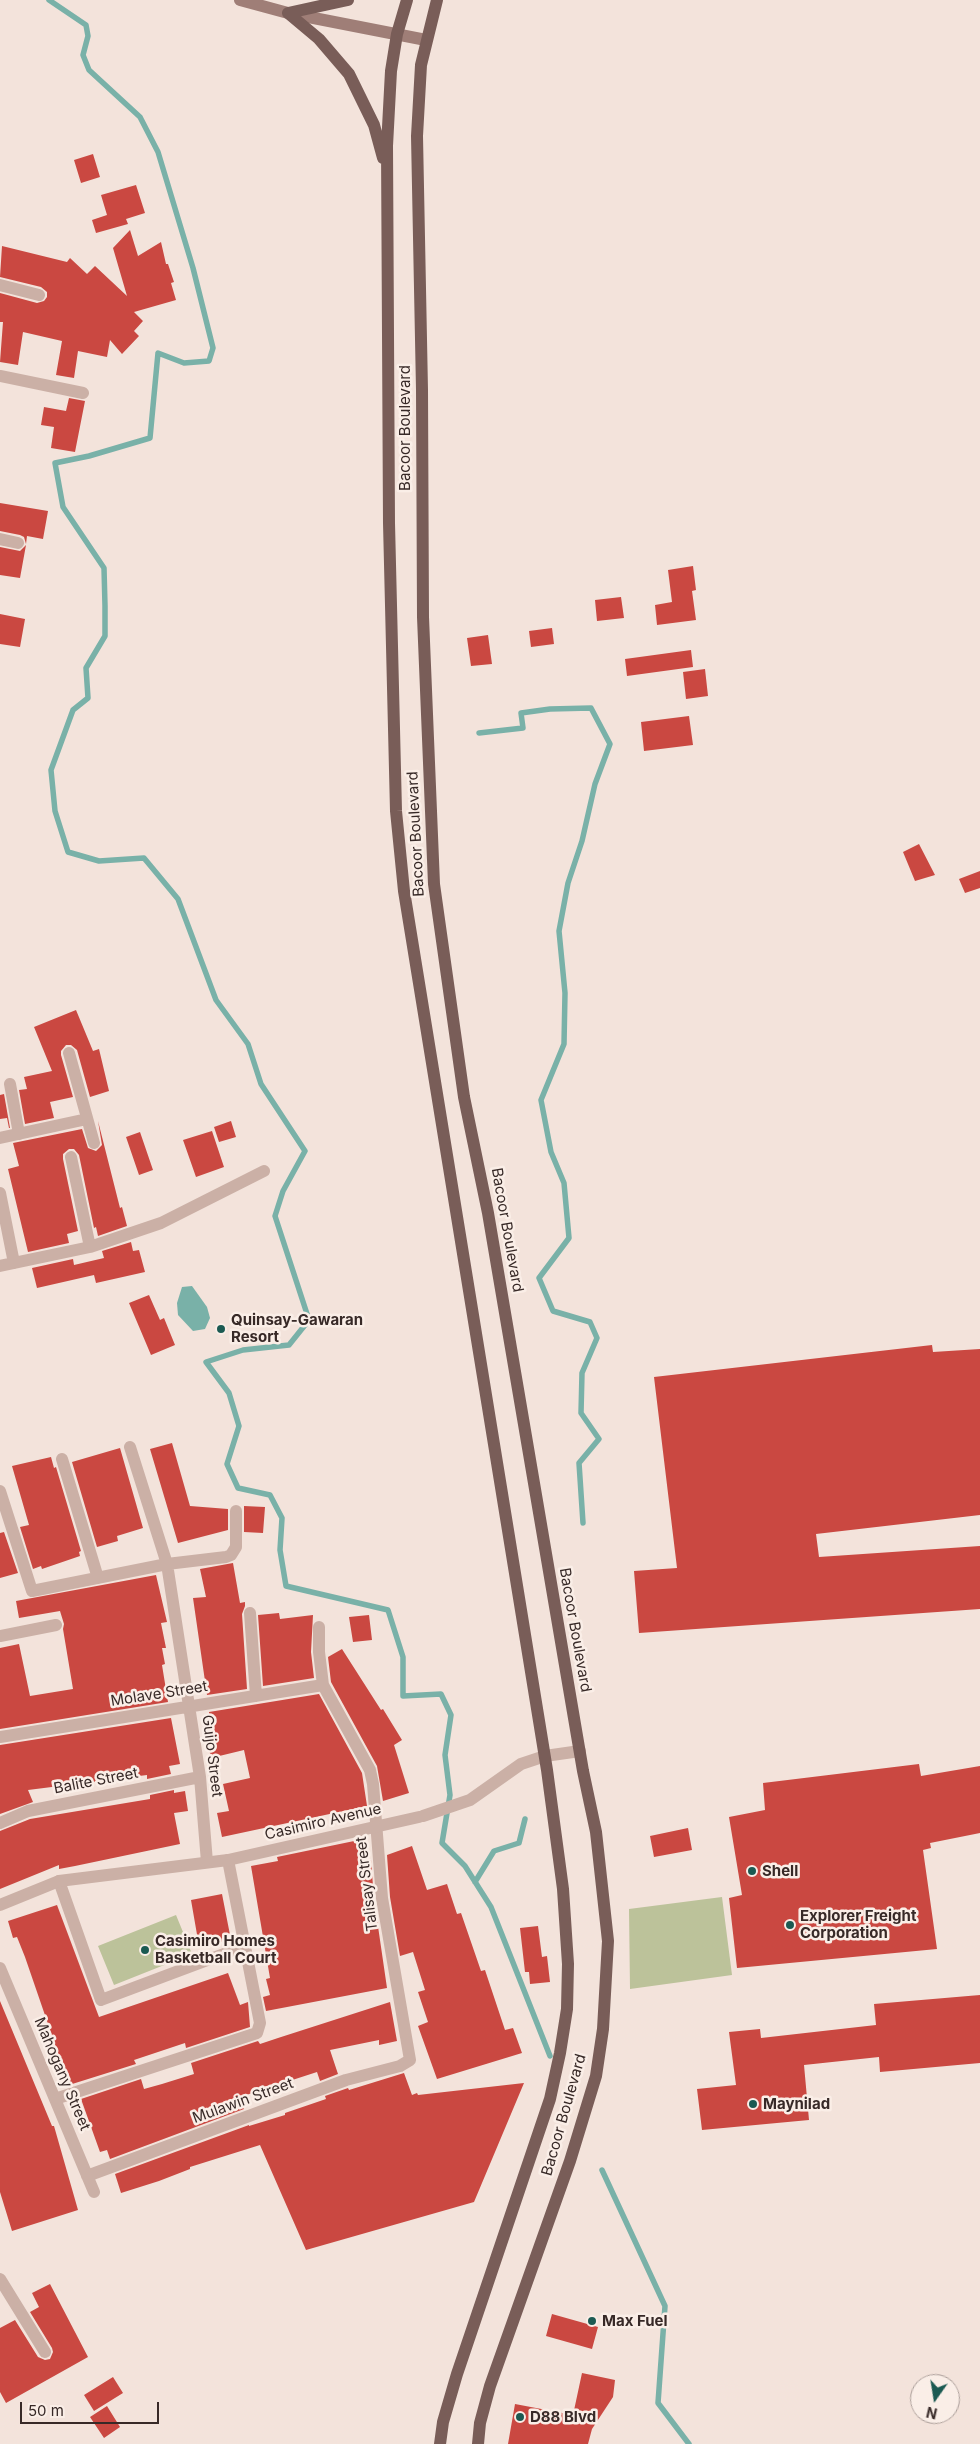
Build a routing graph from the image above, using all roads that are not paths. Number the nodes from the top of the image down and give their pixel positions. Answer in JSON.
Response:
{"nodes":[{"id":1,"x":240,"y":0,"type":"edge"},
{"id":2,"x":348,"y":0,"type":"edge"},
{"id":3,"x":407,"y":0,"type":"edge"},
{"id":4,"x":437,"y":0,"type":"edge"},
{"id":5,"x":288,"y":13,"type":"junction"},
{"id":6,"x":397,"y":34,"type":"junction"},
{"id":7,"x":426,"y":40,"type":"junction"},
{"id":8,"x":386,"y":171,"type":"junction"},
{"id":9,"x":0,"y":285,"type":"edge"},
{"id":10,"x":39,"y":295,"type":"dead end"},
{"id":11,"x":0,"y":376,"type":"edge"},
{"id":12,"x":83,"y":394,"type":"dead end"},
{"id":13,"x":0,"y":539,"type":"edge"},
{"id":14,"x":18,"y":543,"type":"dead end"},
{"id":15,"x":69,"y":1053,"type":"dead end"},
{"id":16,"x":10,"y":1084,"type":"dead end"},
{"id":17,"x":87,"y":1119,"type":"junction"},
{"id":18,"x":19,"y":1134,"type":"junction"},
{"id":19,"x":0,"y":1138,"type":"edge"},
{"id":20,"x":94,"y":1143,"type":"dead end"},
{"id":21,"x":72,"y":1157,"type":"dead end"},
{"id":22,"x":264,"y":1171,"type":"dead end"},
{"id":23,"x":0,"y":1194,"type":"edge"},
{"id":24,"x":90,"y":1247,"type":"junction"},
{"id":25,"x":14,"y":1263,"type":"junction"},
{"id":26,"x":0,"y":1266,"type":"edge"},
{"id":27,"x":130,"y":1447,"type":"dead end"},
{"id":28,"x":62,"y":1459,"type":"dead end"},
{"id":29,"x":1,"y":1496,"type":"edge"},
{"id":30,"x":236,"y":1511,"type":"dead end"},
{"id":31,"x":168,"y":1564,"type":"junction"},
{"id":32,"x":98,"y":1578,"type":"junction"},
{"id":33,"x":250,"y":1613,"type":"dead end"},
{"id":34,"x":56,"y":1625,"type":"dead end"},
{"id":35,"x":319,"y":1628,"type":"dead end"},
{"id":36,"x":0,"y":1636,"type":"edge"},
{"id":37,"x":323,"y":1685,"type":"junction"},
{"id":38,"x":256,"y":1696,"type":"junction"},
{"id":39,"x":190,"y":1706,"type":"junction"},
{"id":40,"x":0,"y":1737,"type":"edge"},
{"id":41,"x":580,"y":1751,"type":"junction"},
{"id":42,"x":545,"y":1756,"type":"junction"},
{"id":43,"x":200,"y":1777,"type":"junction"},
{"id":44,"x":0,"y":1823,"type":"edge"},
{"id":45,"x":377,"y":1826,"type":"junction"},
{"id":46,"x":228,"y":1860,"type":"junction"},
{"id":47,"x":207,"y":1862,"type":"junction"},
{"id":48,"x":59,"y":1881,"type":"junction"},
{"id":49,"x":0,"y":1905,"type":"edge"},
{"id":50,"x":245,"y":1946,"type":"junction"},
{"id":51,"x":0,"y":1968,"type":"edge"},
{"id":52,"x":410,"y":2060,"type":"joint"},
{"id":53,"x":55,"y":2099,"type":"junction"},
{"id":54,"x":87,"y":2176,"type":"junction"},
{"id":55,"x":94,"y":2192,"type":"dead end"},
{"id":56,"x":0,"y":2279,"type":"edge"},
{"id":57,"x":6,"y":2300,"type":"edge"},
{"id":58,"x":45,"y":2352,"type":"dead end"},
{"id":59,"x":440,"y":2444,"type":"edge"},
{"id":60,"x":478,"y":2444,"type":"edge"}],
"edges":[{"from":1,"to":5,"type":"main road"},
{"from":2,"to":5,"type":"main road"},
{"from":3,"to":6,"type":"main road","name":"Bacoor Boulevard"},
{"from":4,"to":7,"type":"main road","name":"Bacoor Boulevard"},
{"from":5,"to":6,"type":"main road"},
{"from":5,"to":8,"type":"main road"},
{"from":6,"to":7,"type":"main road"},
{"from":6,"to":8,"type":"main road","name":"Bacoor Boulevard"},
{"from":7,"to":41,"type":"main road","name":"Bacoor Boulevard"},
{"from":8,"to":42,"type":"main road","name":"Bacoor Boulevard"},
{"from":9,"to":10,"type":"street"},
{"from":11,"to":12,"type":"street"},
{"from":13,"to":14,"type":"street"},
{"from":15,"to":17,"type":"street"},
{"from":16,"to":18,"type":"street"},
{"from":17,"to":18,"type":"street"},
{"from":17,"to":20,"type":"street"},
{"from":18,"to":19,"type":"street"},
{"from":21,"to":24,"type":"street"},
{"from":22,"to":24,"type":"street"},
{"from":23,"to":25,"type":"street"},
{"from":24,"to":25,"type":"street"},
{"from":25,"to":26,"type":"street"},
{"from":27,"to":31,"type":"street","name":"Guijo Street"},
{"from":28,"to":32,"type":"street"},
{"from":29,"to":32,"type":"street"},
{"from":30,"to":31,"type":"street"},
{"from":31,"to":32,"type":"street"},
{"from":31,"to":39,"type":"street","name":"Guijo Street"},
{"from":33,"to":38,"type":"street"},
{"from":34,"to":36,"type":"street"},
{"from":35,"to":37,"type":"street"},
{"from":37,"to":38,"type":"street","name":"Molave Street"},
{"from":37,"to":45,"type":"street","name":"Talisay Street"},
{"from":38,"to":39,"type":"street","name":"Molave Street"},
{"from":39,"to":40,"type":"street","name":"Molave Street"},
{"from":39,"to":43,"type":"street","name":"Guijo Street"},
{"from":41,"to":42,"type":"street","name":"Casimiro Avenue"},
{"from":41,"to":60,"type":"main road","name":"Bacoor Boulevard"},
{"from":42,"to":45,"type":"street","name":"Casimiro Avenue"},
{"from":42,"to":59,"type":"main road","name":"Bacoor Boulevard"},
{"from":43,"to":44,"type":"street","name":"Balite Street"},
{"from":43,"to":47,"type":"street","name":"Guijo Street"},
{"from":45,"to":46,"type":"street","name":"Casimiro Avenue"},
{"from":45,"to":52,"type":"street","name":"Talisay Street"},
{"from":46,"to":47,"type":"street","name":"Casimiro Avenue"},
{"from":46,"to":50,"type":"street"},
{"from":47,"to":48,"type":"street","name":"Casimiro Avenue"},
{"from":48,"to":49,"type":"street","name":"Casimiro Avenue"},
{"from":48,"to":50,"type":"street"},
{"from":50,"to":53,"type":"street"},
{"from":51,"to":53,"type":"street","name":"Mahogany Street"},
{"from":52,"to":54,"type":"street","name":"Mulawin Street"},
{"from":53,"to":54,"type":"street","name":"Mahogany Street"},
{"from":54,"to":55,"type":"street","name":"Mahogany Street"},
{"from":56,"to":57,"type":"street"},
{"from":57,"to":58,"type":"street"}]}
